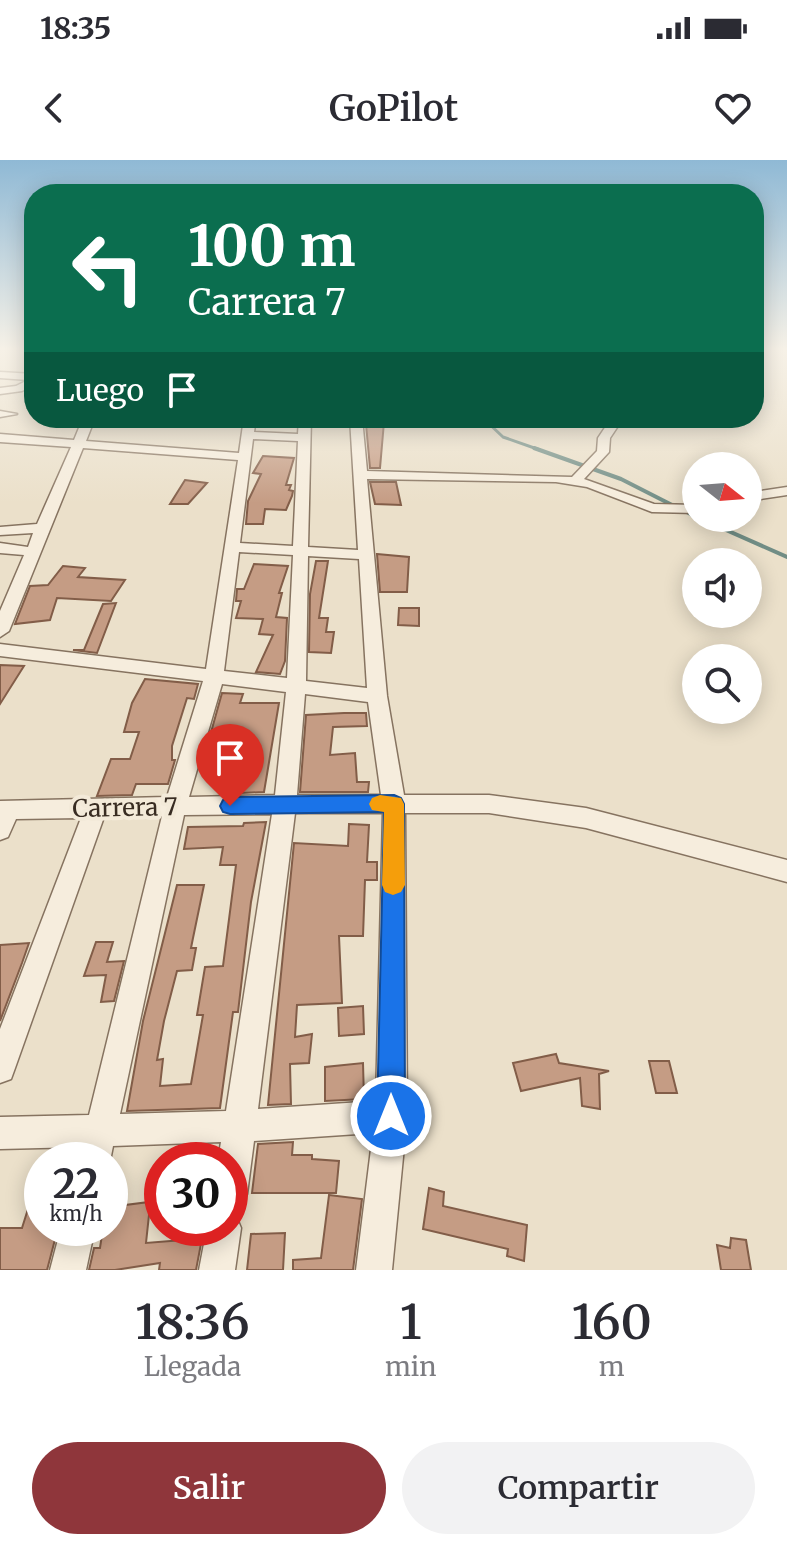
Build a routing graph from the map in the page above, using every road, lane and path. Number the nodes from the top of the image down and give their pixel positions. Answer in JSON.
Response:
{"nodes":[{"id":1,"x":84,"y":428,"type":"edge"},
{"id":2,"x":305,"y":428,"type":"edge"},
{"id":3,"x":357,"y":428,"type":"edge"},
{"id":4,"x":611,"y":428,"type":"edge"},
{"id":5,"x":245,"y":430,"type":"edge"},
{"id":6,"x":0,"y":438,"type":"edge"},
{"id":7,"x":77,"y":444,"type":"junction"},
{"id":8,"x":360,"y":475,"type":"junction"},
{"id":9,"x":576,"y":480,"type":"junction"},
{"id":10,"x":787,"y":491,"type":"edge"},
{"id":11,"x":762,"y":495,"type":"edge"},
{"id":12,"x":682,"y":509,"type":"edge"},
{"id":13,"x":44,"y":528,"type":"junction"},
{"id":14,"x":0,"y":531,"type":"edge"},
{"id":15,"x":230,"y":547,"type":"junction"},
{"id":16,"x":0,"y":548,"type":"edge"},
{"id":17,"x":301,"y":551,"type":"junction"},
{"id":18,"x":34,"y":552,"type":"junction"},
{"id":19,"x":366,"y":555,"type":"junction"},
{"id":20,"x":0,"y":631,"type":"edge"},
{"id":21,"x":0,"y":650,"type":"edge"},
{"id":22,"x":214,"y":677,"type":"junction"},
{"id":23,"x":296,"y":687,"type":"junction"},
{"id":24,"x":377,"y":696,"type":"junction"},
{"id":25,"x":285,"y":804,"type":"junction"},
{"id":26,"x":394,"y":804,"type":"junction"},
{"id":27,"x":175,"y":807,"type":"junction"},
{"id":28,"x":96,"y":809,"type":"junction"},
{"id":29,"x":3,"y":817,"type":"edge"},
{"id":30,"x":787,"y":871,"type":"edge"},
{"id":31,"x":0,"y":1068,"type":"edge"},
{"id":32,"x":391,"y":1116,"type":"junction"},
{"id":33,"x":242,"y":1126,"type":"junction"},
{"id":34,"x":0,"y":1133,"type":"edge"},
{"id":35,"x":73,"y":1142,"type":"edge"},
{"id":36,"x":98,"y":1142,"type":"edge"},
{"id":37,"x":120,"y":1142,"type":"edge"},
{"id":38,"x":239,"y":1142,"type":"edge"},
{"id":39,"x":74,"y":1246,"type":"edge"},
{"id":40,"x":221,"y":1246,"type":"edge"},
{"id":41,"x":68,"y":1270,"type":"edge"},
{"id":42,"x":217,"y":1270,"type":"edge"},
{"id":43,"x":374,"y":1270,"type":"edge"}],
"edges":[{"from":1,"to":7,"type":"street"},
{"from":2,"to":5,"type":"street"},
{"from":2,"to":17,"type":"street"},
{"from":3,"to":8,"type":"street"},
{"from":4,"to":9,"type":"street"},
{"from":5,"to":7,"type":"street"},
{"from":5,"to":15,"type":"street"},
{"from":6,"to":7,"type":"street"},
{"from":7,"to":13,"type":"street"},
{"from":8,"to":9,"type":"street"},
{"from":8,"to":19,"type":"street"},
{"from":9,"to":12,"type":"street"},
{"from":10,"to":11,"type":"street"},
{"from":13,"to":14,"type":"street"},
{"from":13,"to":18,"type":"street"},
{"from":15,"to":17,"type":"street"},
{"from":15,"to":22,"type":"street"},
{"from":16,"to":18,"type":"street"},
{"from":17,"to":19,"type":"street"},
{"from":17,"to":23,"type":"street"},
{"from":18,"to":20,"type":"street"},
{"from":19,"to":24,"type":"street"},
{"from":21,"to":22,"type":"street"},
{"from":22,"to":23,"type":"street"},
{"from":22,"to":27,"type":"street"},
{"from":23,"to":24,"type":"street"},
{"from":23,"to":25,"type":"street"},
{"from":24,"to":26,"type":"street"},
{"from":25,"to":26,"type":"street","name":"Carrera 7"},
{"from":25,"to":27,"type":"street","name":"Carrera 7"},
{"from":25,"to":33,"type":"street"},
{"from":26,"to":30,"type":"street","name":"Carrera 7"},
{"from":26,"to":32,"type":"street"},
{"from":27,"to":28,"type":"street","name":"Carrera 7"},
{"from":27,"to":36,"type":"street"},
{"from":28,"to":29,"type":"street","name":"Carrera 7"},
{"from":28,"to":31,"type":"street"},
{"from":32,"to":33,"type":"street"},
{"from":32,"to":43,"type":"street"},
{"from":33,"to":37,"type":"street"},
{"from":33,"to":38,"type":"street"},
{"from":34,"to":35,"type":"street"},
{"from":39,"to":41,"type":"street"},
{"from":40,"to":42,"type":"street"}]}
